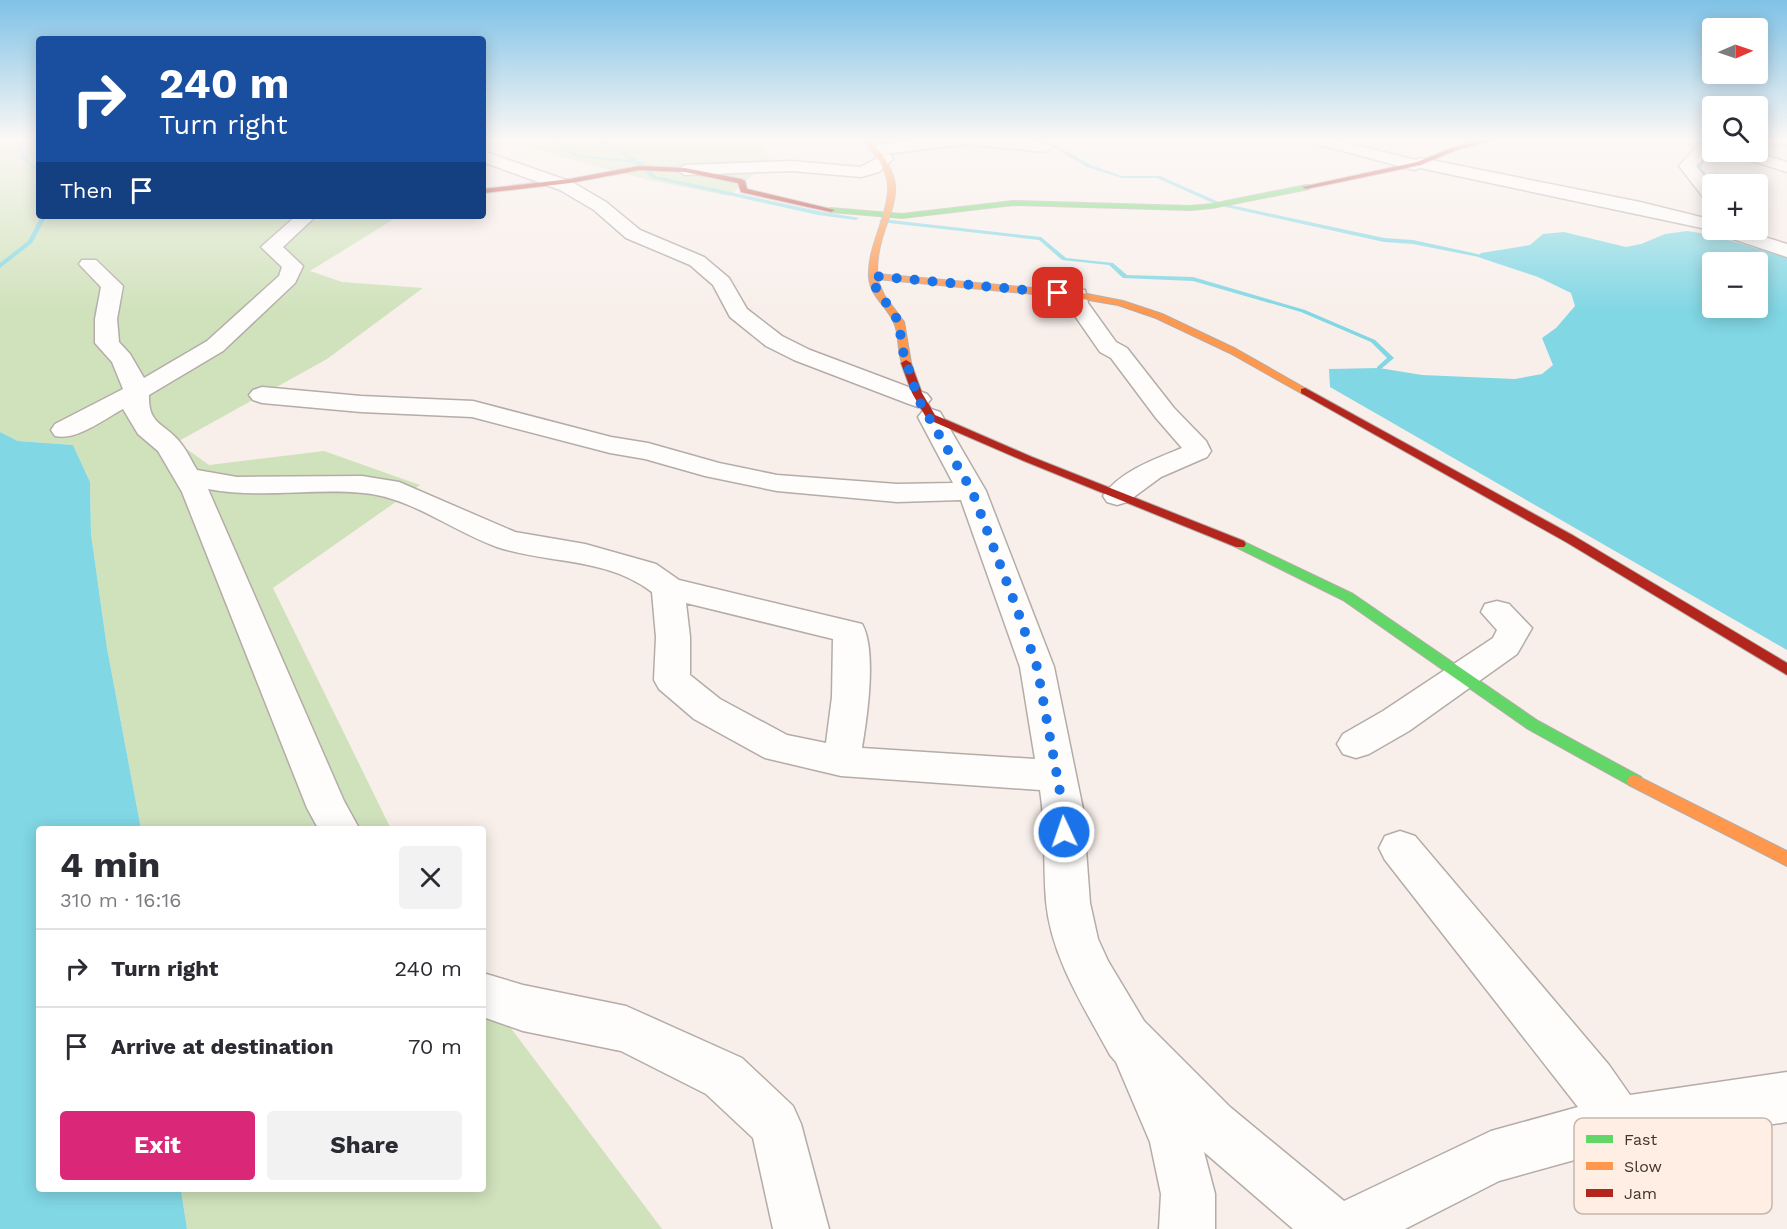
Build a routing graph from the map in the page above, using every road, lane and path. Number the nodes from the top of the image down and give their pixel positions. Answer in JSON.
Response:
{"nodes":[{"id":1,"x":582,"y":196,"type":"edge"},
{"id":2,"x":766,"y":196,"type":"edge"},
{"id":3,"x":891,"y":196,"type":"edge"},
{"id":4,"x":1252,"y":196,"type":"edge"},
{"id":5,"x":1582,"y":196,"type":"edge"},
{"id":6,"x":886,"y":216,"type":"junction"},
{"id":7,"x":306,"y":219,"type":"edge"},
{"id":8,"x":1702,"y":223,"type":"edge"},
{"id":9,"x":1768,"y":225,"type":"edge"},
{"id":10,"x":1755,"y":240,"type":"edge"},
{"id":11,"x":1787,"y":241,"type":"edge"},
{"id":12,"x":1787,"y":251,"type":"edge"},
{"id":13,"x":89,"y":264,"type":"dead end"},
{"id":14,"x":873,"y":276,"type":"junction"},
{"id":15,"x":1077,"y":295,"type":"junction"},
{"id":16,"x":137,"y":392,"type":"junction"},
{"id":17,"x":262,"y":395,"type":"dead end"},
{"id":18,"x":925,"y":408,"type":"junction"},
{"id":19,"x":64,"y":430,"type":"dead end"},
{"id":20,"x":186,"y":476,"type":"junction"},
{"id":21,"x":972,"y":491,"type":"junction"},
{"id":22,"x":1117,"y":496,"type":"junction"},
{"id":23,"x":668,"y":588,"type":"junction"},
{"id":24,"x":1497,"y":612,"type":"dead end"},
{"id":25,"x":1787,"y":670,"type":"edge"},
{"id":26,"x":1462,"y":674,"type":"junction"},
{"id":27,"x":1356,"y":744,"type":"dead end"},
{"id":28,"x":841,"y":761,"type":"junction"},
{"id":29,"x":1058,"y":776,"type":"junction"},
{"id":30,"x":338,"y":826,"type":"edge"},
{"id":31,"x":1400,"y":848,"type":"dead end"},
{"id":32,"x":1787,"y":859,"type":"edge"},
{"id":33,"x":486,"y":996,"type":"edge"},
{"id":34,"x":1127,"y":1038,"type":"junction"},
{"id":35,"x":1787,"y":1097,"type":"edge"},
{"id":36,"x":1615,"y":1118,"type":"edge"},
{"id":37,"x":1645,"y":1118,"type":"edge"},
{"id":38,"x":1574,"y":1134,"type":"edge"},
{"id":39,"x":801,"y":1229,"type":"edge"},
{"id":40,"x":1187,"y":1229,"type":"edge"},
{"id":41,"x":1335,"y":1229,"type":"edge"},
{"id":42,"x":1347,"y":1229,"type":"edge"}],
"edges":[{"from":1,"to":18,"type":"street"},
{"from":2,"to":6,"type":"street"},
{"from":3,"to":6,"type":"street"},
{"from":4,"to":6,"type":"street"},
{"from":5,"to":8,"type":"street"},
{"from":6,"to":14,"type":"street"},
{"from":7,"to":16,"type":"street"},
{"from":9,"to":11,"type":"street"},
{"from":10,"to":12,"type":"street"},
{"from":13,"to":16,"type":"street"},
{"from":14,"to":15,"type":"street"},
{"from":14,"to":18,"type":"street"},
{"from":15,"to":22,"type":"street"},
{"from":15,"to":25,"type":"street"},
{"from":16,"to":19,"type":"street"},
{"from":16,"to":20,"type":"street"},
{"from":17,"to":21,"type":"street"},
{"from":18,"to":21,"type":"street"},
{"from":18,"to":22,"type":"street"},
{"from":20,"to":23,"type":"street"},
{"from":20,"to":30,"type":"street"},
{"from":21,"to":29,"type":"street"},
{"from":22,"to":26,"type":"street"},
{"from":23,"to":28,"type":"street"},
{"from":23,"to":28,"type":"street"},
{"from":24,"to":26,"type":"street"},
{"from":26,"to":27,"type":"street"},
{"from":26,"to":32,"type":"street"},
{"from":28,"to":29,"type":"street"},
{"from":29,"to":34,"type":"street"},
{"from":31,"to":36,"type":"street"},
{"from":33,"to":39,"type":"street"},
{"from":34,"to":40,"type":"street"},
{"from":34,"to":41,"type":"street"},
{"from":35,"to":37,"type":"street"},
{"from":38,"to":42,"type":"street"}]}
